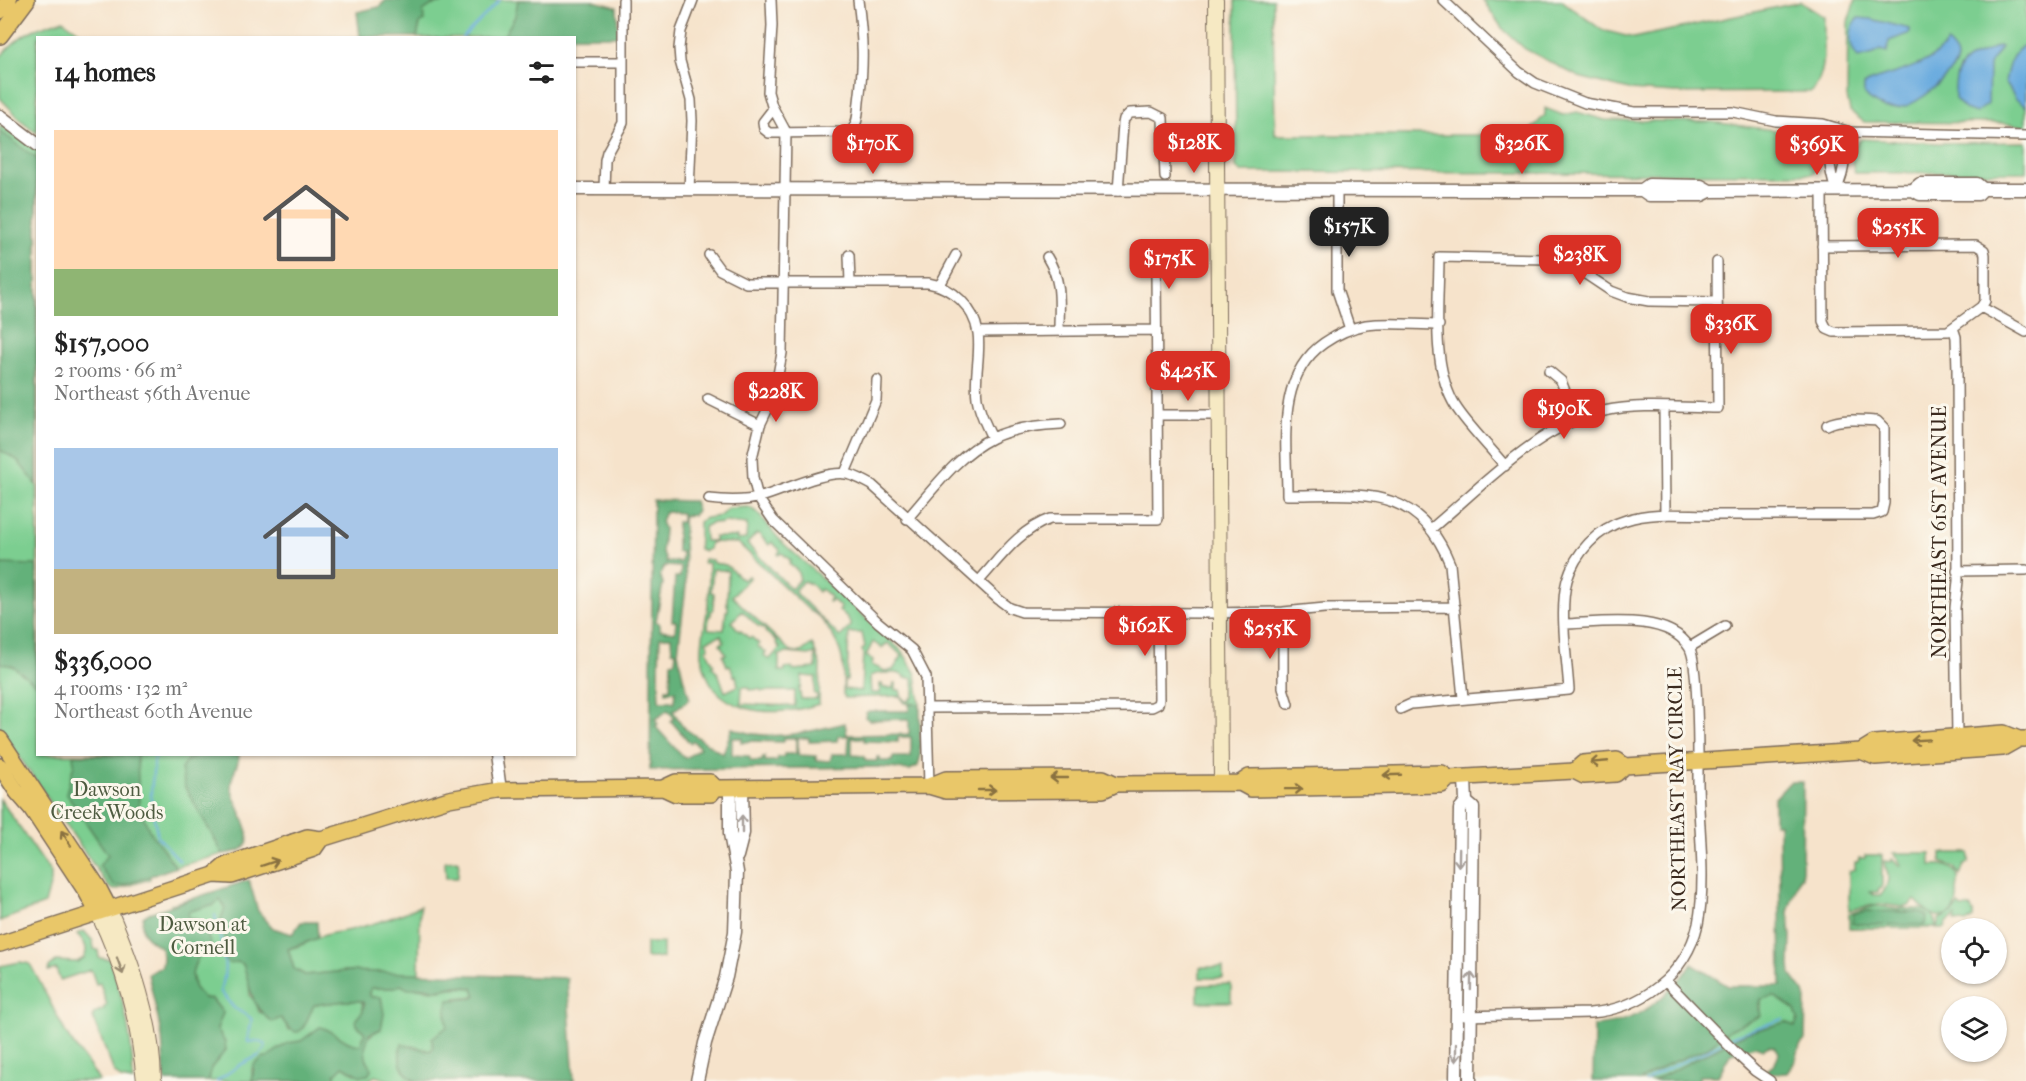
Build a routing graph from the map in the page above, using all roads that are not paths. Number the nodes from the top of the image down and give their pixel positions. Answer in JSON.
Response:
{"nodes":[{"id":1,"x":9,"y":0,"type":"edge"},
{"id":2,"x":27,"y":0,"type":"edge"},
{"id":3,"x":623,"y":0,"type":"edge"},
{"id":4,"x":693,"y":0,"type":"edge"},
{"id":5,"x":771,"y":0,"type":"edge"},
{"id":6,"x":858,"y":0,"type":"edge"},
{"id":7,"x":1216,"y":0,"type":"edge"},
{"id":8,"x":1443,"y":0,"type":"edge"},
{"id":9,"x":0,"y":11,"type":"edge"},
{"id":10,"x":0,"y":36,"type":"edge"},
{"id":11,"x":576,"y":62,"type":"edge"},
{"id":12,"x":623,"y":62,"type":"junction"},
{"id":13,"x":773,"y":109,"type":"junction"},
{"id":14,"x":0,"y":116,"type":"edge"},
{"id":15,"x":1837,"y":128,"type":"junction"},
{"id":16,"x":786,"y":132,"type":"junction"},
{"id":17,"x":2026,"y":136,"type":"edge"},
{"id":18,"x":36,"y":143,"type":"edge"},
{"id":19,"x":1165,"y":177,"type":"dead end"},
{"id":20,"x":576,"y":189,"type":"edge"},
{"id":21,"x":604,"y":189,"type":"junction"},
{"id":22,"x":1216,"y":189,"type":"junction"},
{"id":23,"x":1337,"y":189,"type":"junction"},
{"id":24,"x":2026,"y":189,"type":"edge"},
{"id":25,"x":689,"y":190,"type":"junction"},
{"id":26,"x":785,"y":190,"type":"junction"},
{"id":27,"x":1821,"y":190,"type":"junction"},
{"id":28,"x":1836,"y":190,"type":"junction"},
{"id":29,"x":1118,"y":191,"type":"junction"},
{"id":30,"x":1822,"y":246,"type":"junction"},
{"id":31,"x":708,"y":255,"type":"dead end"},
{"id":32,"x":849,"y":255,"type":"dead end"},
{"id":33,"x":956,"y":255,"type":"dead end"},
{"id":34,"x":1604,"y":256,"type":"dead end"},
{"id":35,"x":1047,"y":257,"type":"dead end"},
{"id":36,"x":1148,"y":257,"type":"dead end"},
{"id":37,"x":1717,"y":262,"type":"dead end"},
{"id":38,"x":1590,"y":276,"type":"junction"},
{"id":39,"x":784,"y":283,"type":"junction"},
{"id":40,"x":850,"y":283,"type":"junction"},
{"id":41,"x":940,"y":285,"type":"junction"},
{"id":42,"x":1717,"y":302,"type":"junction"},
{"id":43,"x":1981,"y":307,"type":"junction"},
{"id":44,"x":1439,"y":325,"type":"junction"},
{"id":45,"x":1953,"y":328,"type":"junction"},
{"id":46,"x":1350,"y":329,"type":"junction"},
{"id":47,"x":1156,"y":330,"type":"junction"},
{"id":48,"x":1059,"y":331,"type":"junction"},
{"id":49,"x":978,"y":332,"type":"junction"},
{"id":50,"x":2026,"y":332,"type":"edge"},
{"id":51,"x":1549,"y":372,"type":"dead end"},
{"id":52,"x":877,"y":380,"type":"dead end"},
{"id":53,"x":708,"y":399,"type":"dead end"},
{"id":54,"x":1664,"y":408,"type":"junction"},
{"id":55,"x":1218,"y":415,"type":"junction"},
{"id":56,"x":1157,"y":416,"type":"junction"},
{"id":57,"x":1576,"y":419,"type":"junction"},
{"id":58,"x":1060,"y":424,"type":"dead end"},
{"id":59,"x":760,"y":425,"type":"junction"},
{"id":60,"x":1827,"y":425,"type":"dead end"},
{"id":61,"x":992,"y":438,"type":"junction"},
{"id":62,"x":1505,"y":466,"type":"junction"},
{"id":63,"x":845,"y":473,"type":"junction"},
{"id":64,"x":758,"y":498,"type":"junction"},
{"id":65,"x":709,"y":499,"type":"dead end"},
{"id":66,"x":1665,"y":515,"type":"junction"},
{"id":67,"x":908,"y":519,"type":"junction"},
{"id":68,"x":1432,"y":528,"type":"junction"},
{"id":69,"x":2026,"y":570,"type":"edge"},
{"id":70,"x":1957,"y":571,"type":"junction"},
{"id":71,"x":979,"y":581,"type":"junction"},
{"id":72,"x":1455,"y":607,"type":"junction"},
{"id":73,"x":1283,"y":612,"type":"junction"},
{"id":74,"x":1158,"y":613,"type":"junction"},
{"id":75,"x":1220,"y":613,"type":"junction"},
{"id":76,"x":1565,"y":624,"type":"junction"},
{"id":77,"x":1725,"y":626,"type":"dead end"},
{"id":78,"x":1690,"y":647,"type":"junction"},
{"id":79,"x":1463,"y":698,"type":"junction"},
{"id":80,"x":1288,"y":704,"type":"dead end"},
{"id":81,"x":927,"y":708,"type":"junction"},
{"id":82,"x":1401,"y":709,"type":"dead end"},
{"id":83,"x":1957,"y":737,"type":"junction"},
{"id":84,"x":0,"y":739,"type":"edge"},
{"id":85,"x":2023,"y":739,"type":"edge"},
{"id":86,"x":1861,"y":751,"type":"junction"},
{"id":87,"x":495,"y":756,"type":"edge"},
{"id":88,"x":1699,"y":762,"type":"junction"},
{"id":89,"x":0,"y":766,"type":"edge"},
{"id":90,"x":1465,"y":778,"type":"junction"},
{"id":91,"x":1221,"y":783,"type":"junction"},
{"id":92,"x":929,"y":786,"type":"junction"},
{"id":93,"x":729,"y":788,"type":"junction"},
{"id":94,"x":500,"y":790,"type":"junction"},
{"id":95,"x":1466,"y":802,"type":"junction"},
{"id":96,"x":321,"y":839,"type":"junction"},
{"id":97,"x":214,"y":874,"type":"junction"},
{"id":98,"x":103,"y":910,"type":"junction"},
{"id":99,"x":0,"y":944,"type":"edge"},
{"id":100,"x":1666,"y":981,"type":"junction"},
{"id":101,"x":1457,"y":1016,"type":"junction"},
{"id":102,"x":1471,"y":1016,"type":"junction"},
{"id":103,"x":144,"y":1081,"type":"edge"},
{"id":104,"x":154,"y":1081,"type":"edge"},
{"id":105,"x":697,"y":1081,"type":"edge"},
{"id":106,"x":1456,"y":1081,"type":"edge"},
{"id":107,"x":1470,"y":1081,"type":"edge"},
{"id":108,"x":1770,"y":1081,"type":"edge"}],
"edges":[{"from":1,"to":9,"type":"main road"},
{"from":2,"to":10,"type":"main road"},
{"from":3,"to":12,"type":"street"},
{"from":4,"to":25,"type":"street"},
{"from":5,"to":13,"type":"street"},
{"from":6,"to":16,"type":"street"},
{"from":7,"to":22,"type":"main road"},
{"from":8,"to":15,"type":"street"},
{"from":11,"to":12,"type":"street"},
{"from":12,"to":21,"type":"street"},
{"from":13,"to":16,"type":"street"},
{"from":13,"to":16,"type":"street"},
{"from":14,"to":18,"type":"street"},
{"from":15,"to":17,"type":"street"},
{"from":15,"to":28,"type":"street"},
{"from":16,"to":26,"type":"street"},
{"from":19,"to":29,"type":"street"},
{"from":20,"to":21,"type":"street"},
{"from":21,"to":25,"type":"street"},
{"from":22,"to":23,"type":"street"},
{"from":22,"to":29,"type":"street"},
{"from":22,"to":55,"type":"main road"},
{"from":23,"to":27,"type":"street"},
{"from":23,"to":46,"type":"street"},
{"from":24,"to":28,"type":"street"},
{"from":25,"to":26,"type":"street"},
{"from":26,"to":29,"type":"street"},
{"from":26,"to":39,"type":"street"},
{"from":27,"to":28,"type":"street"},
{"from":27,"to":30,"type":"street"},
{"from":30,"to":43,"type":"street"},
{"from":30,"to":45,"type":"street"},
{"from":31,"to":39,"type":"street"},
{"from":32,"to":40,"type":"street"},
{"from":33,"to":41,"type":"street"},
{"from":34,"to":38,"type":"street"},
{"from":35,"to":48,"type":"street"},
{"from":36,"to":47,"type":"street"},
{"from":37,"to":42,"type":"street"},
{"from":38,"to":42,"type":"street"},
{"from":38,"to":44,"type":"street"},
{"from":39,"to":40,"type":"street"},
{"from":39,"to":59,"type":"street"},
{"from":40,"to":41,"type":"street"},
{"from":41,"to":49,"type":"street"},
{"from":42,"to":54,"type":"street"},
{"from":43,"to":45,"type":"street"},
{"from":43,"to":50,"type":"street"},
{"from":44,"to":46,"type":"street"},
{"from":44,"to":62,"type":"street"},
{"from":45,"to":70,"type":"street","name":"NORTHEAST 61ST AVENUE"},
{"from":46,"to":68,"type":"street"},
{"from":47,"to":48,"type":"street"},
{"from":47,"to":56,"type":"street"},
{"from":48,"to":49,"type":"street"},
{"from":49,"to":61,"type":"street"},
{"from":51,"to":57,"type":"street"},
{"from":52,"to":63,"type":"street"},
{"from":53,"to":59,"type":"street"},
{"from":54,"to":57,"type":"street"},
{"from":54,"to":66,"type":"street"},
{"from":55,"to":56,"type":"street"},
{"from":55,"to":75,"type":"main road"},
{"from":56,"to":71,"type":"street"},
{"from":57,"to":62,"type":"street"},
{"from":58,"to":61,"type":"street"},
{"from":59,"to":64,"type":"street"},
{"from":60,"to":66,"type":"street"},
{"from":61,"to":67,"type":"street"},
{"from":62,"to":68,"type":"street"},
{"from":63,"to":64,"type":"street"},
{"from":63,"to":67,"type":"street"},
{"from":64,"to":65,"type":"street"},
{"from":64,"to":81,"type":"street"},
{"from":66,"to":76,"type":"street"},
{"from":67,"to":71,"type":"street"},
{"from":68,"to":72,"type":"street"},
{"from":69,"to":70,"type":"street"},
{"from":70,"to":83,"type":"street","name":"NORTHEAST 61ST AVENUE"},
{"from":71,"to":74,"type":"street"},
{"from":72,"to":73,"type":"street"},
{"from":72,"to":79,"type":"street"},
{"from":73,"to":75,"type":"street"},
{"from":73,"to":80,"type":"street"},
{"from":74,"to":75,"type":"street"},
{"from":74,"to":81,"type":"street"},
{"from":75,"to":91,"type":"main road"},
{"from":76,"to":78,"type":"street","name":"NORTHEAST RAY CIRCLE"},
{"from":76,"to":79,"type":"street"},
{"from":77,"to":78,"type":"street"},
{"from":78,"to":88,"type":"street","name":"NORTHEAST RAY CIRCLE"},
{"from":79,"to":82,"type":"street"},
{"from":81,"to":92,"type":"street"},
{"from":83,"to":85,"type":"main road"},
{"from":83,"to":86,"type":"main road","one_way":true},
{"from":98,"to":84,"type":"main road","one_way":true},
{"from":85,"to":86,"type":"main road"},
{"from":86,"to":88,"type":"main road"},
{"from":87,"to":94,"type":"street"},
{"from":88,"to":90,"type":"main road"},
{"from":88,"to":100,"type":"street","name":"NORTHEAST RAY CIRCLE"},
{"from":89,"to":98,"type":"main road"},
{"from":90,"to":91,"type":"main road"},
{"from":90,"to":95,"type":"street"},
{"from":91,"to":92,"type":"main road"},
{"from":92,"to":93,"type":"main road"},
{"from":93,"to":94,"type":"main road"},
{"from":93,"to":105,"type":"street"},
{"from":94,"to":96,"type":"main road"},
{"from":95,"to":101,"type":"street","one_way":true},
{"from":102,"to":95,"type":"street","one_way":true},
{"from":96,"to":97,"type":"main road"},
{"from":97,"to":96,"type":"main road","one_way":true},
{"from":97,"to":98,"type":"main road"},
{"from":98,"to":99,"type":"main road"},
{"from":98,"to":103,"type":"main road","one_way":true},
{"from":98,"to":104,"type":"main road"},
{"from":100,"to":102,"type":"street","name":"NORTHEAST RAY CIRCLE"},
{"from":100,"to":108,"type":"street"},
{"from":101,"to":102,"type":"street","name":"NORTHEAST RAY CIRCLE"},
{"from":101,"to":106,"type":"street","one_way":true},
{"from":102,"to":107,"type":"street"}]}
